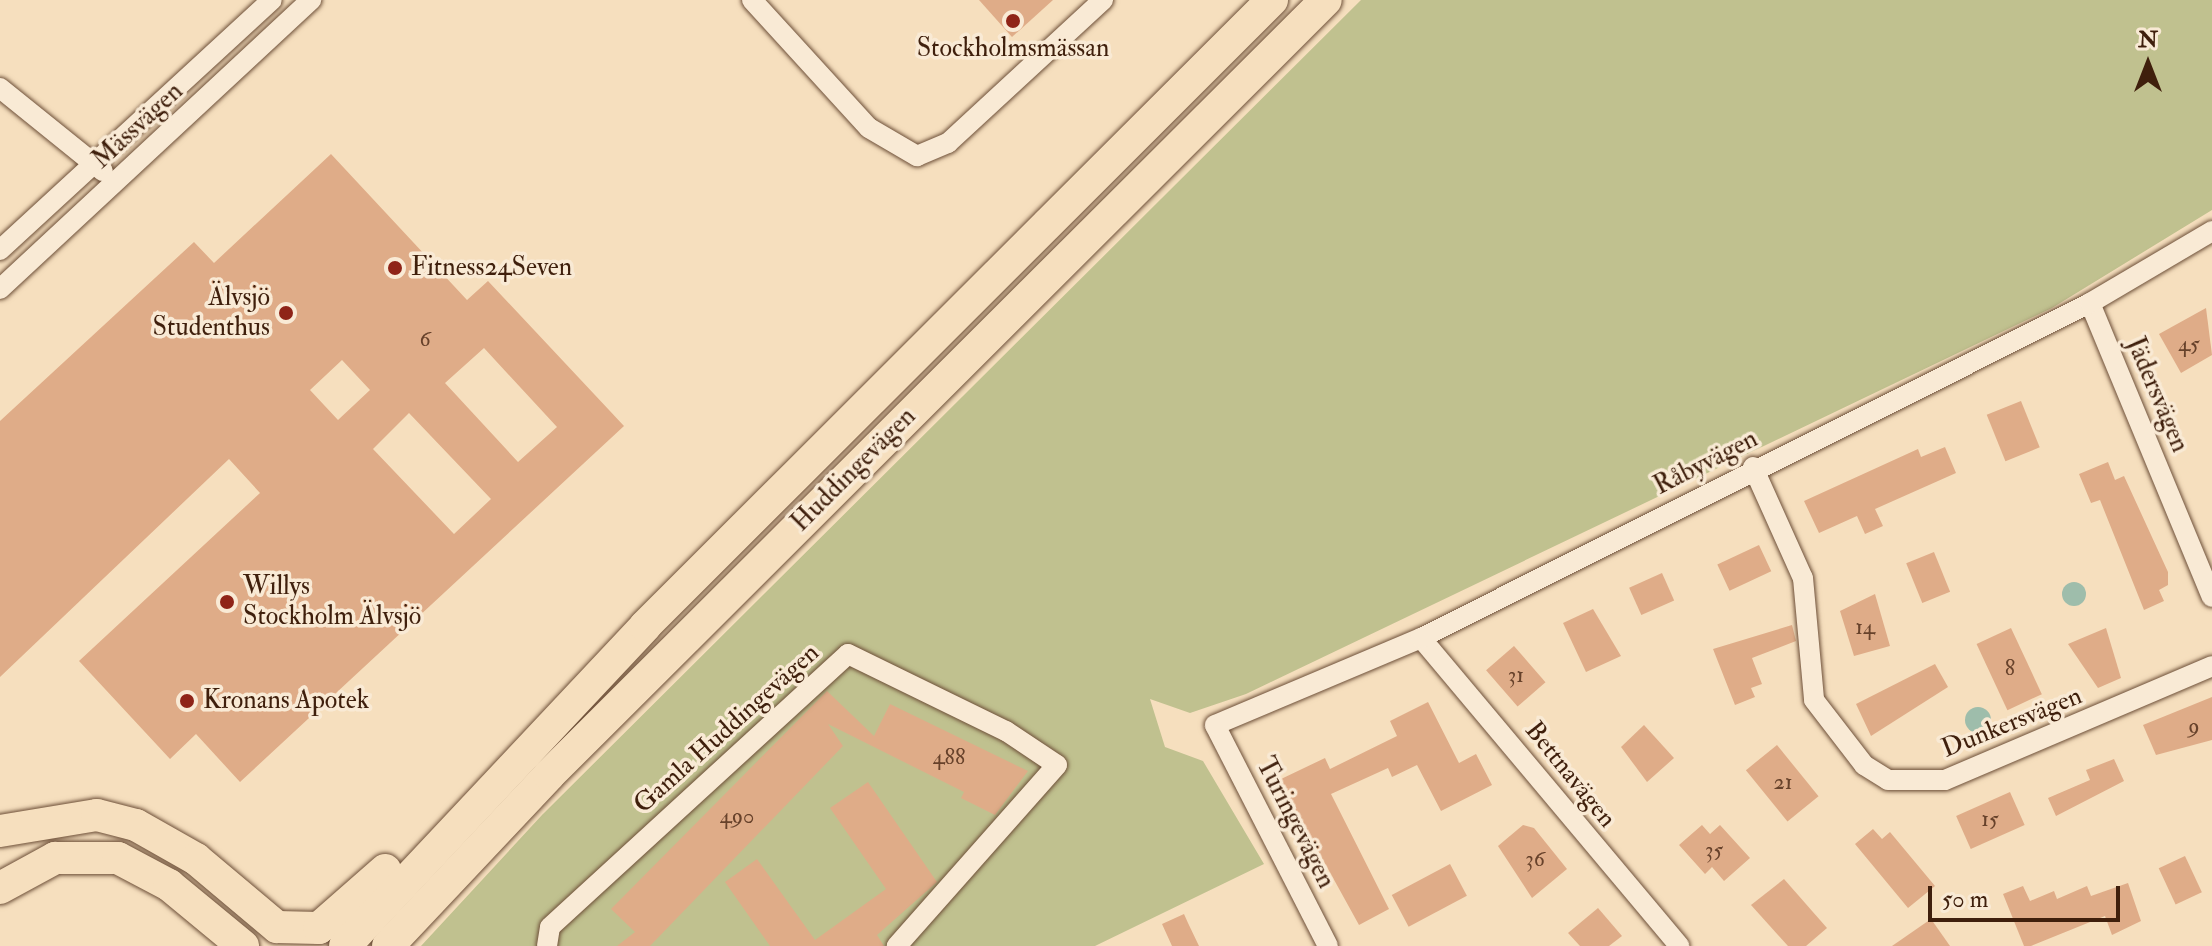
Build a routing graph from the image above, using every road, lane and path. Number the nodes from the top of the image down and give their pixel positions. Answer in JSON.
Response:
{"nodes":[{"id":1,"x":272,"y":0,"type":"edge"},
{"id":2,"x":311,"y":0,"type":"edge"},
{"id":3,"x":752,"y":0,"type":"edge"},
{"id":4,"x":1103,"y":0,"type":"edge"},
{"id":5,"x":1272,"y":0,"type":"edge"},
{"id":6,"x":1326,"y":0,"type":"edge"},
{"id":7,"x":0,"y":88,"type":"edge"},
{"id":8,"x":93,"y":163,"type":"junction"},
{"id":9,"x":116,"y":181,"type":"junction"},
{"id":10,"x":2212,"y":231,"type":"edge"},
{"id":11,"x":0,"y":250,"type":"edge"},
{"id":12,"x":0,"y":289,"type":"edge"},
{"id":13,"x":2090,"y":303,"type":"junction"},
{"id":14,"x":1753,"y":467,"type":"junction"},
{"id":15,"x":2212,"y":597,"type":"edge"},
{"id":16,"x":645,"y":626,"type":"junction"},
{"id":17,"x":1421,"y":638,"type":"junction"},
{"id":18,"x":2212,"y":666,"type":"edge"},
{"id":19,"x":1215,"y":725,"type":"joint"},
{"id":20,"x":0,"y":831,"type":"edge"},
{"id":21,"x":0,"y":888,"type":"edge"},
{"id":22,"x":243,"y":946,"type":"edge"},
{"id":23,"x":345,"y":946,"type":"edge"},
{"id":24,"x":388,"y":946,"type":"edge"},
{"id":25,"x":547,"y":946,"type":"edge"},
{"id":26,"x":897,"y":946,"type":"edge"},
{"id":27,"x":1328,"y":946,"type":"edge"},
{"id":28,"x":1679,"y":946,"type":"edge"}],
"edges":[{"from":1,"to":8,"type":"street","name":"Mässvägen"},
{"from":2,"to":9,"type":"street","name":"Mässvägen"},
{"from":3,"to":4,"type":"street"},
{"from":5,"to":16,"type":"main road","name":"Huddingevägen"},
{"from":6,"to":24,"type":"main road","name":"Huddingevägen"},
{"from":7,"to":8,"type":"street"},
{"from":8,"to":9,"type":"street"},
{"from":8,"to":11,"type":"street","name":"Mässvägen"},
{"from":9,"to":12,"type":"street","name":"Mässvägen"},
{"from":10,"to":13,"type":"street","name":"Råbyvägen"},
{"from":13,"to":14,"type":"street","name":"Råbyvägen"},
{"from":13,"to":15,"type":"street","name":"Jädersvägen"},
{"from":14,"to":17,"type":"street","name":"Råbyvägen"},
{"from":14,"to":18,"type":"street","name":"Dunkersvägen"},
{"from":16,"to":20,"type":"main road"},
{"from":16,"to":23,"type":"main road","name":"Huddingevägen"},
{"from":17,"to":19,"type":"street","name":"Råbyvägen"},
{"from":17,"to":28,"type":"street","name":"Bettnavägen"},
{"from":19,"to":27,"type":"street","name":"Turingevägen"},
{"from":21,"to":22,"type":"main road"},
{"from":25,"to":26,"type":"street","name":"Gamla Huddingevägen"}]}
